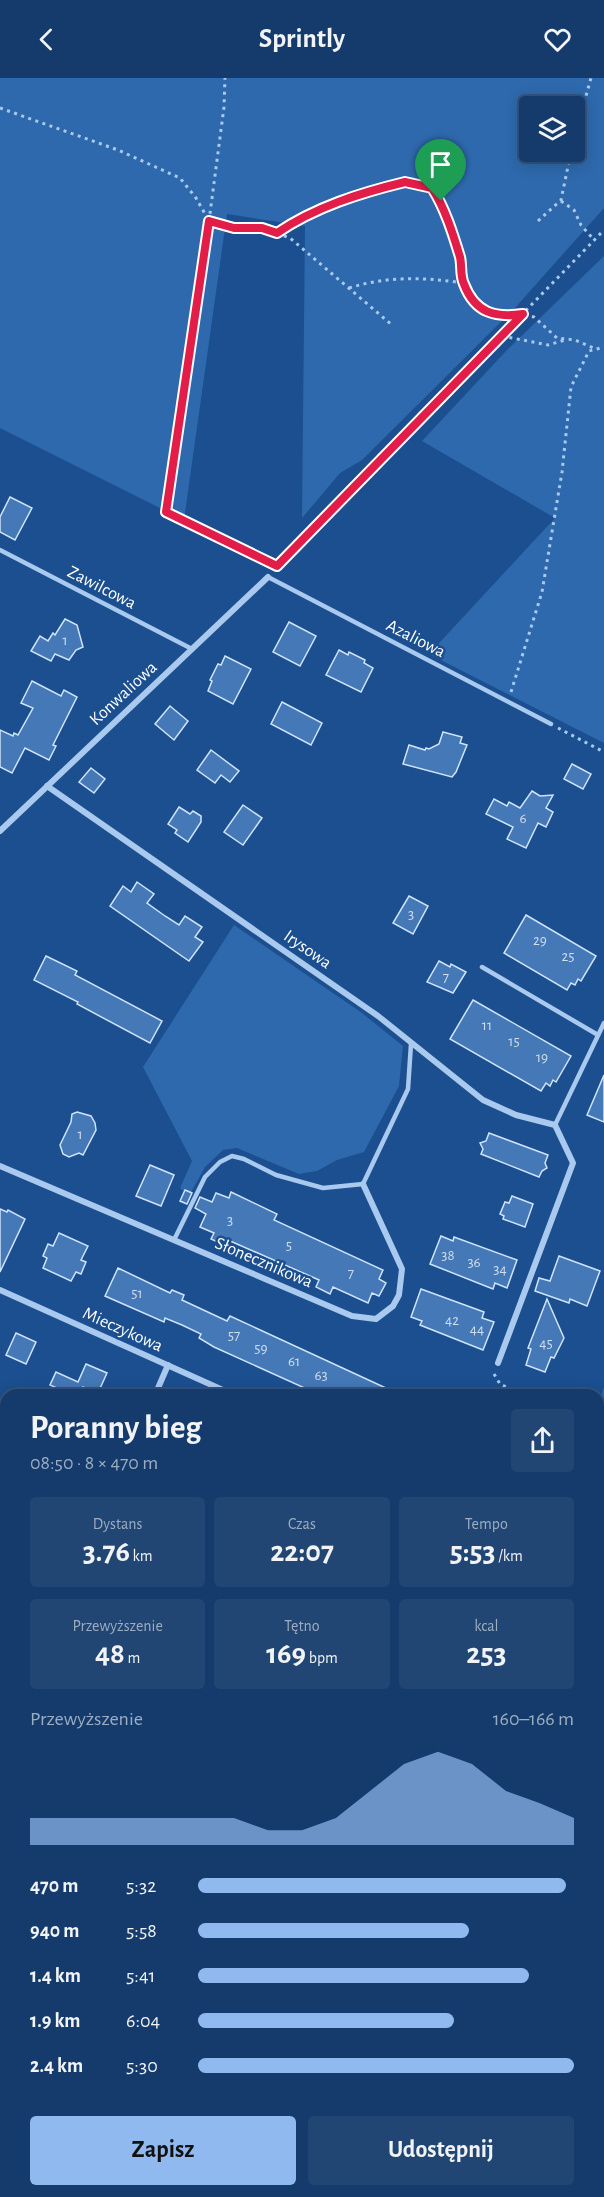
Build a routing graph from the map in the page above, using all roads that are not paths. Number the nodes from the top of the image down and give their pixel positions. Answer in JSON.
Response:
{"nodes":[{"id":1,"x":0,"y":550,"type":"edge"},
{"id":2,"x":268,"y":577,"type":"joint"},
{"id":3,"x":192,"y":649,"type":"junction"},
{"id":4,"x":551,"y":724,"type":"road end"},
{"id":5,"x":47,"y":786,"type":"junction"},
{"id":6,"x":0,"y":831,"type":"edge"},
{"id":7,"x":482,"y":967,"type":"dead end"},
{"id":8,"x":604,"y":1023,"type":"edge"},
{"id":9,"x":598,"y":1035,"type":"junction"},
{"id":10,"x":411,"y":1044,"type":"junction"},
{"id":11,"x":555,"y":1125,"type":"junction"},
{"id":12,"x":0,"y":1166,"type":"edge"},
{"id":13,"x":363,"y":1184,"type":"junction"},
{"id":14,"x":174,"y":1240,"type":"junction"},
{"id":15,"x":0,"y":1290,"type":"edge"},
{"id":16,"x":498,"y":1364,"type":"dead end"},
{"id":17,"x":168,"y":1365,"type":"junction"},
{"id":18,"x":158,"y":1389,"type":"edge"},
{"id":19,"x":221,"y":1389,"type":"edge"}],
"edges":[{"from":1,"to":3,"type":"lane","name":"Zawilcowa"},
{"from":2,"to":3,"type":"street","name":"Konwaliowa"},
{"from":2,"to":4,"type":"lane","name":"Azaliowa"},
{"from":3,"to":5,"type":"street","name":"Konwaliowa"},
{"from":5,"to":6,"type":"street","name":"Konwaliowa"},
{"from":5,"to":10,"type":"street","name":"Irysowa"},
{"from":7,"to":9,"type":"lane"},
{"from":8,"to":9,"type":"lane"},
{"from":9,"to":11,"type":"lane"},
{"from":10,"to":11,"type":"street","name":"Irysowa"},
{"from":10,"to":13,"type":"lane"},
{"from":11,"to":16,"type":"street"},
{"from":12,"to":14,"type":"street","name":"Słonecznikowa"},
{"from":13,"to":14,"type":"lane"},
{"from":13,"to":14,"type":"street","name":"Słonecznikowa"},
{"from":15,"to":17,"type":"street","name":"Mieczykowa"},
{"from":17,"to":18,"type":"street"},
{"from":17,"to":19,"type":"street","name":"Mieczykowa"}]}
